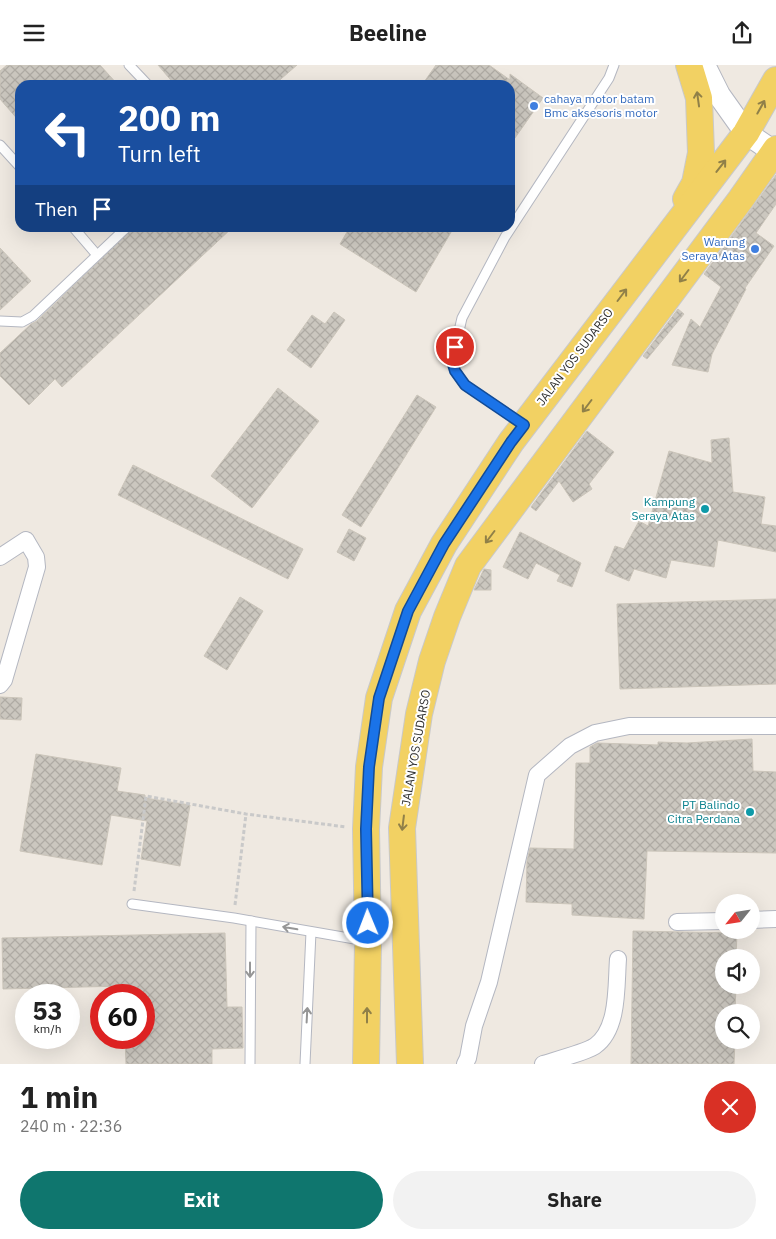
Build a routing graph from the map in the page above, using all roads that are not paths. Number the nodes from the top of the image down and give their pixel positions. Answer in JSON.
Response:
{"nodes":[{"id":1,"x":129,"y":65,"type":"edge"},
{"id":2,"x":614,"y":65,"type":"edge"},
{"id":3,"x":689,"y":65,"type":"edge"},
{"id":4,"x":704,"y":65,"type":"edge"},
{"id":5,"x":143,"y":80,"type":"edge"},
{"id":6,"x":776,"y":80,"type":"edge"},
{"id":7,"x":746,"y":133,"type":"junction"},
{"id":8,"x":0,"y":145,"type":"edge"},
{"id":9,"x":775,"y":151,"type":"edge"},
{"id":10,"x":15,"y":162,"type":"edge"},
{"id":11,"x":515,"y":222,"type":"edge"},
{"id":12,"x":77,"y":232,"type":"edge"},
{"id":13,"x":122,"y":232,"type":"edge"},
{"id":14,"x":508,"y":232,"type":"edge"},
{"id":15,"x":661,"y":243,"type":"junction"},
{"id":16,"x":97,"y":255,"type":"junction"},
{"id":17,"x":0,"y":321,"type":"edge"},
{"id":18,"x":524,"y":425,"type":"junction"},
{"id":19,"x":0,"y":557,"type":"edge"},
{"id":20,"x":0,"y":685,"type":"edge"},
{"id":21,"x":776,"y":725,"type":"edge"},
{"id":22,"x":132,"y":904,"type":"road end"},
{"id":23,"x":776,"y":919,"type":"edge"},
{"id":24,"x":760,"y":920,"type":"edge"},
{"id":25,"x":251,"y":921,"type":"junction"},
{"id":26,"x":715,"y":921,"type":"edge"},
{"id":27,"x":677,"y":922,"type":"dead end"},
{"id":28,"x":311,"y":932,"type":"junction"},
{"id":29,"x":368,"y":942,"type":"junction"},
{"id":30,"x":618,"y":959,"type":"dead end"},
{"id":31,"x":250,"y":1064,"type":"edge"},
{"id":32,"x":305,"y":1064,"type":"edge"},
{"id":33,"x":366,"y":1064,"type":"edge"},
{"id":34,"x":410,"y":1064,"type":"edge"},
{"id":35,"x":465,"y":1064,"type":"edge"},
{"id":36,"x":544,"y":1064,"type":"edge"}],
"edges":[{"from":1,"to":5,"type":"lane"},
{"from":2,"to":11,"type":"lane"},
{"from":15,"to":3,"type":"main road","one_way":true},
{"from":4,"to":7,"type":"main road"},
{"from":7,"to":6,"type":"main road","name":"JALAN YOS SUDARSO","one_way":true},
{"from":7,"to":9,"type":"main road"},
{"from":15,"to":7,"type":"main road","name":"JALAN YOS SUDARSO","one_way":true},
{"from":8,"to":10,"type":"lane"},
{"from":9,"to":34,"type":"main road","name":"JALAN YOS SUDARSO","one_way":true},
{"from":12,"to":16,"type":"lane"},
{"from":13,"to":16,"type":"lane"},
{"from":14,"to":18,"type":"lane"},
{"from":18,"to":15,"type":"main road","name":"JALAN YOS SUDARSO","one_way":true},
{"from":16,"to":17,"type":"lane"},
{"from":18,"to":29,"type":"main road","name":"JALAN YOS SUDARSO"},
{"from":19,"to":20,"type":"street"},
{"from":21,"to":35,"type":"street"},
{"from":22,"to":25,"type":"lane"},
{"from":23,"to":24,"type":"street"},
{"from":28,"to":25,"type":"lane","one_way":true},
{"from":25,"to":31,"type":"lane","one_way":true},
{"from":26,"to":27,"type":"street"},
{"from":28,"to":29,"type":"lane"},
{"from":32,"to":28,"type":"lane","one_way":true},
{"from":33,"to":29,"type":"main road","name":"JALAN YOS SUDARSO","one_way":true},
{"from":30,"to":36,"type":"street"}]}
